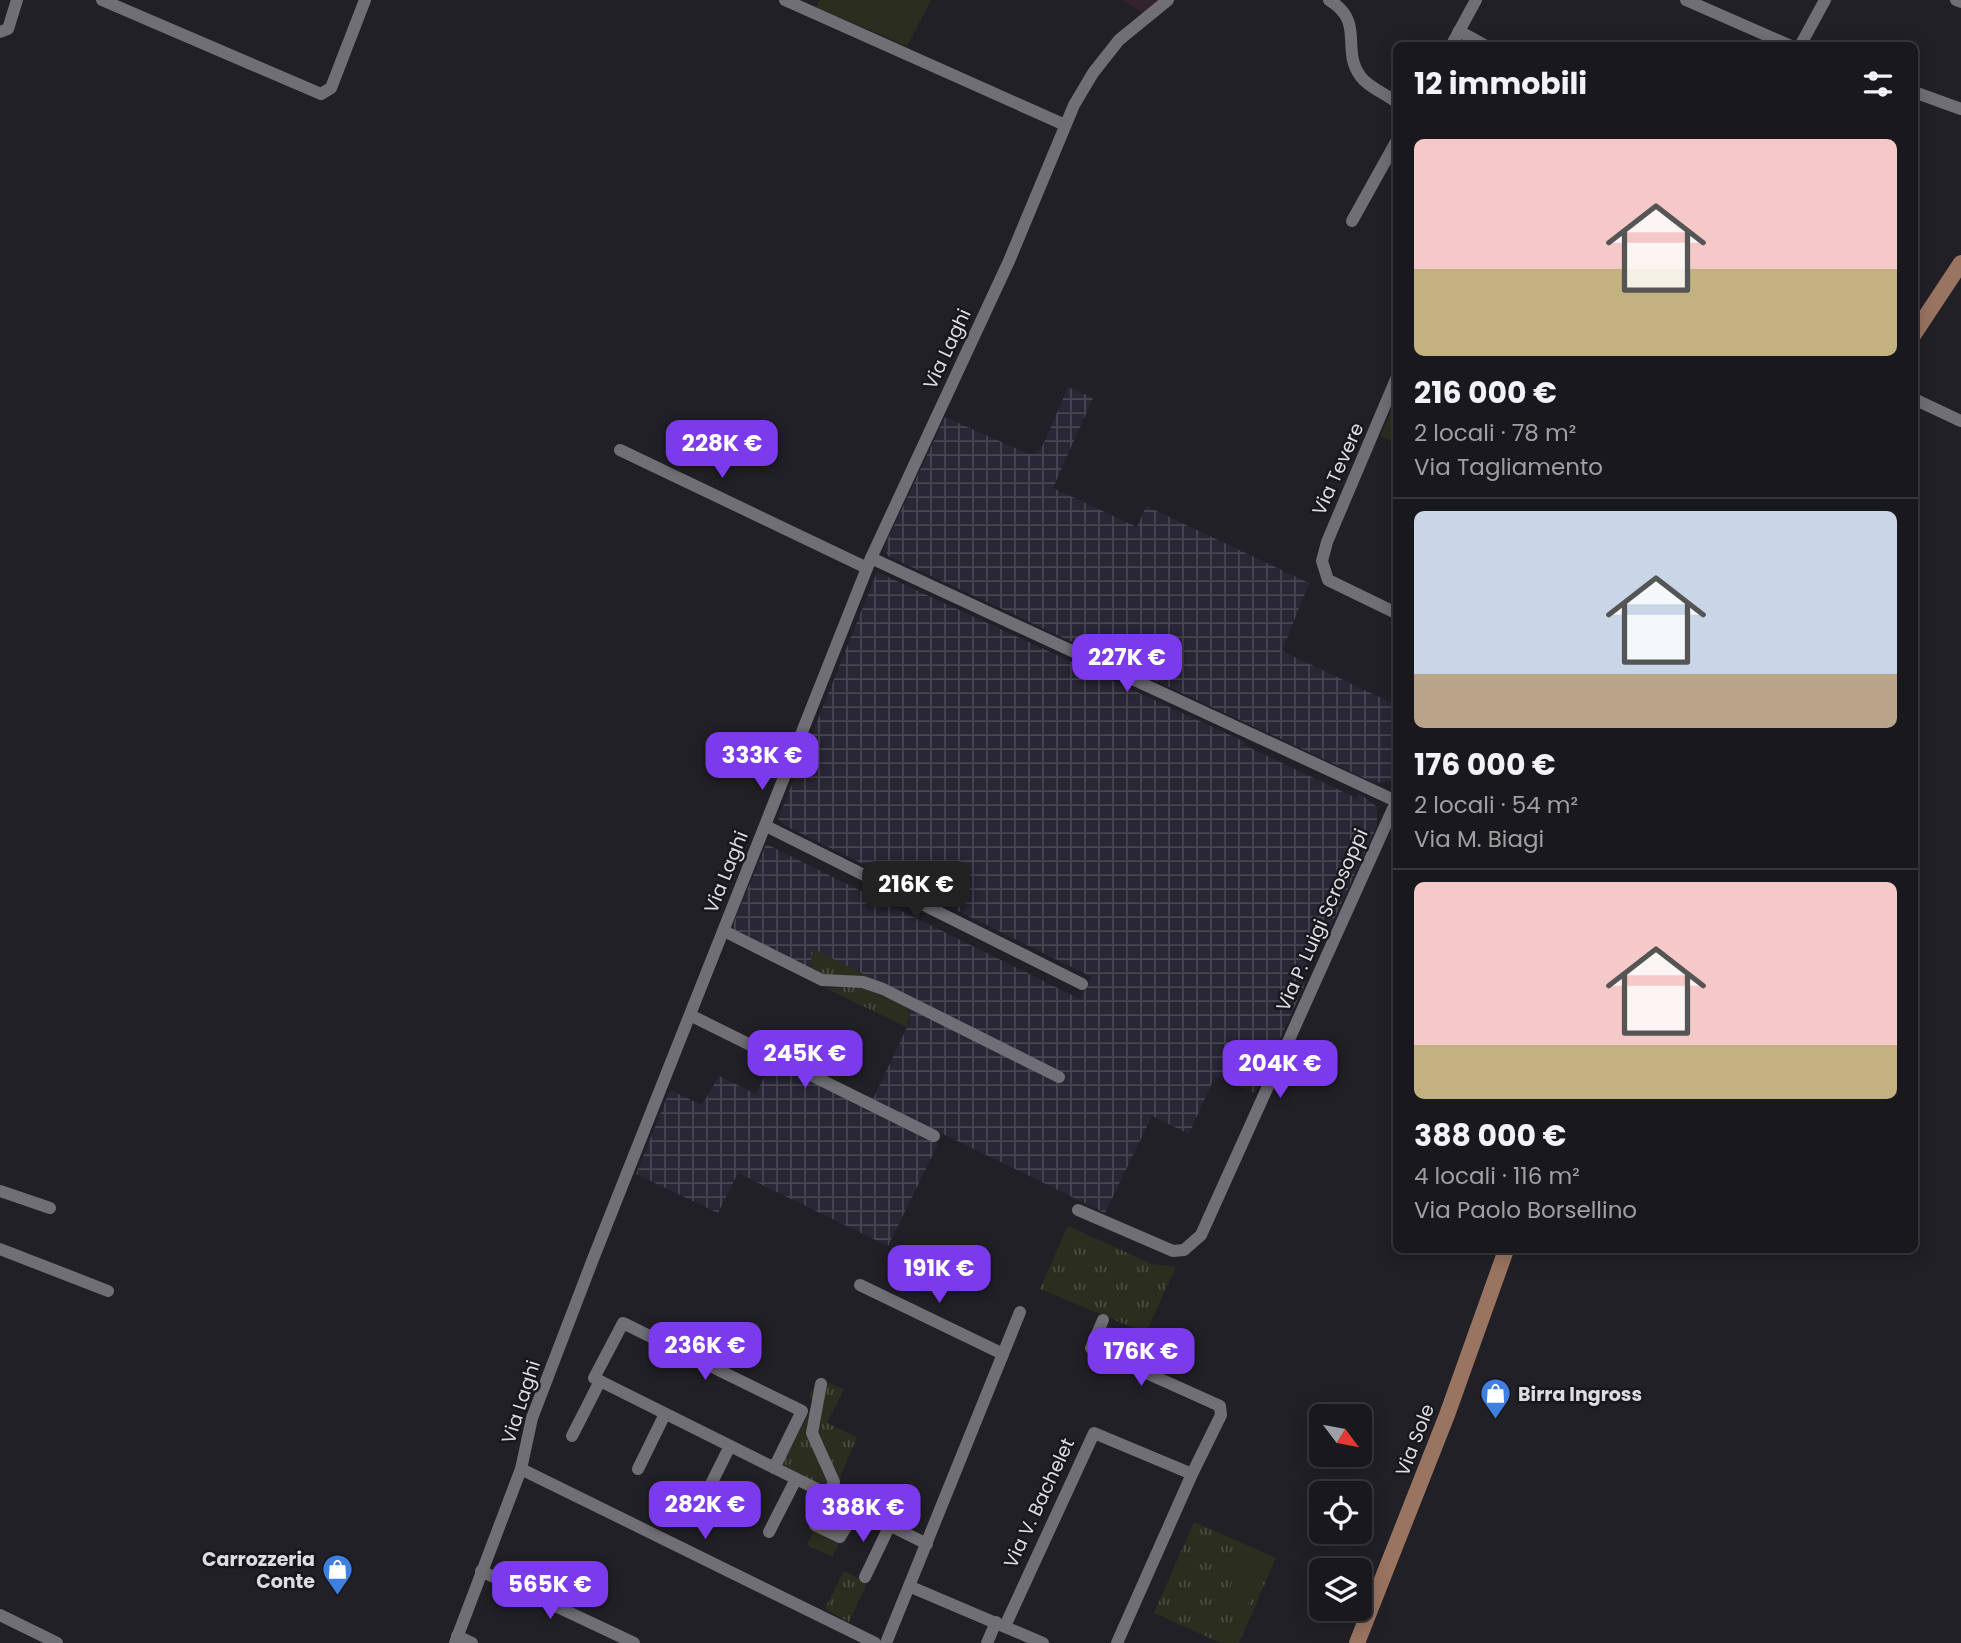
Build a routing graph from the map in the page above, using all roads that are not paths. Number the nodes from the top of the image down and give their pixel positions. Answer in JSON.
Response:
{"nodes":[{"id":1,"x":17,"y":0,"type":"edge"},
{"id":2,"x":102,"y":0,"type":"edge"},
{"id":3,"x":365,"y":0,"type":"edge"},
{"id":4,"x":785,"y":0,"type":"edge"},
{"id":5,"x":1168,"y":0,"type":"edge"},
{"id":6,"x":1329,"y":0,"type":"edge"},
{"id":7,"x":1476,"y":0,"type":"edge"},
{"id":8,"x":1686,"y":0,"type":"edge"},
{"id":9,"x":1825,"y":0,"type":"edge"},
{"id":10,"x":1956,"y":0,"type":"edge"},
{"id":11,"x":1961,"y":2,"type":"edge"},
{"id":12,"x":1459,"y":31,"type":"junction"},
{"id":13,"x":0,"y":32,"type":"edge"},
{"id":14,"x":1453,"y":42,"type":"edge"},
{"id":15,"x":1479,"y":42,"type":"edge"},
{"id":16,"x":1782,"y":42,"type":"edge"},
{"id":17,"x":1802,"y":42,"type":"edge"},
{"id":18,"x":1918,"y":93,"type":"edge"},
{"id":19,"x":1393,"y":100,"type":"edge"},
{"id":20,"x":1961,"y":109,"type":"edge"},
{"id":21,"x":1065,"y":125,"type":"junction"},
{"id":22,"x":1393,"y":147,"type":"edge"},
{"id":23,"x":1352,"y":221,"type":"dead end"},
{"id":24,"x":1961,"y":263,"type":"edge"},
{"id":25,"x":1918,"y":328,"type":"edge"},
{"id":26,"x":1393,"y":387,"type":"edge"},
{"id":27,"x":1918,"y":401,"type":"edge"},
{"id":28,"x":1961,"y":421,"type":"edge"},
{"id":29,"x":620,"y":450,"type":"dead end"},
{"id":30,"x":869,"y":563,"type":"junction"},
{"id":31,"x":1393,"y":612,"type":"edge"},
{"id":32,"x":1393,"y":800,"type":"edge"},
{"id":33,"x":1393,"y":808,"type":"edge"},
{"id":34,"x":766,"y":826,"type":"junction"},
{"id":35,"x":723,"y":931,"type":"junction"},
{"id":36,"x":1082,"y":984,"type":"dead end"},
{"id":37,"x":690,"y":1016,"type":"junction"},
{"id":38,"x":1059,"y":1077,"type":"dead end"},
{"id":39,"x":934,"y":1136,"type":"dead end"},
{"id":40,"x":0,"y":1191,"type":"edge"},
{"id":41,"x":50,"y":1208,"type":"dead end"},
{"id":42,"x":1078,"y":1210,"type":"dead end"},
{"id":43,"x":0,"y":1249,"type":"edge"},
{"id":44,"x":1505,"y":1253,"type":"edge"},
{"id":45,"x":860,"y":1285,"type":"dead end"},
{"id":46,"x":108,"y":1292,"type":"dead end"},
{"id":47,"x":1020,"y":1312,"type":"dead end"},
{"id":48,"x":1103,"y":1320,"type":"dead end"},
{"id":49,"x":1003,"y":1354,"type":"junction"},
{"id":50,"x":600,"y":1381,"type":"junction"},
{"id":51,"x":821,"y":1384,"type":"dead end"},
{"id":52,"x":665,"y":1414,"type":"junction"},
{"id":53,"x":572,"y":1436,"type":"dead end"},
{"id":54,"x":730,"y":1446,"type":"junction"},
{"id":55,"x":774,"y":1468,"type":"junction"},
{"id":56,"x":521,"y":1469,"type":"junction"},
{"id":57,"x":638,"y":1469,"type":"dead end"},
{"id":58,"x":1192,"y":1474,"type":"junction"},
{"id":59,"x":796,"y":1479,"type":"junction"},
{"id":60,"x":829,"y":1495,"type":"junction"},
{"id":61,"x":703,"y":1500,"type":"dead end"},
{"id":62,"x":856,"y":1509,"type":"junction"},
{"id":63,"x":890,"y":1525,"type":"junction"},
{"id":64,"x":769,"y":1532,"type":"dead end"},
{"id":65,"x":927,"y":1544,"type":"junction"},
{"id":66,"x":481,"y":1571,"type":"junction"},
{"id":67,"x":865,"y":1577,"type":"dead end"},
{"id":68,"x":911,"y":1587,"type":"junction"},
{"id":69,"x":0,"y":1615,"type":"edge"},
{"id":70,"x":1000,"y":1624,"type":"junction"},
{"id":71,"x":456,"y":1640,"type":"edge"},
{"id":72,"x":57,"y":1643,"type":"edge"},
{"id":73,"x":472,"y":1643,"type":"edge"},
{"id":74,"x":634,"y":1643,"type":"edge"},
{"id":75,"x":874,"y":1643,"type":"edge"},
{"id":76,"x":886,"y":1643,"type":"edge"},
{"id":77,"x":987,"y":1643,"type":"edge"},
{"id":78,"x":1043,"y":1643,"type":"edge"},
{"id":79,"x":1117,"y":1643,"type":"edge"},
{"id":80,"x":1357,"y":1643,"type":"edge"}],
"edges":[{"from":1,"to":13,"type":"street"},
{"from":2,"to":3,"type":"street"},
{"from":4,"to":21,"type":"street"},
{"from":5,"to":21,"type":"street","name":"Via Laghi"},
{"from":6,"to":19,"type":"street"},
{"from":7,"to":12,"type":"street"},
{"from":8,"to":16,"type":"street"},
{"from":9,"to":17,"type":"street"},
{"from":10,"to":11,"type":"street"},
{"from":12,"to":14,"type":"street"},
{"from":12,"to":15,"type":"street"},
{"from":18,"to":20,"type":"street"},
{"from":21,"to":30,"type":"street","name":"Via Laghi"},
{"from":22,"to":23,"type":"street"},
{"from":24,"to":25,"type":"main road"},
{"from":26,"to":31,"type":"street","name":"Via Tevere"},
{"from":27,"to":28,"type":"street"},
{"from":29,"to":30,"type":"street"},
{"from":30,"to":32,"type":"street"},
{"from":30,"to":34,"type":"street","name":"Via Laghi"},
{"from":33,"to":42,"type":"street","name":"Via P. Luigi Scrosoppi"},
{"from":34,"to":35,"type":"street","name":"Via Laghi"},
{"from":34,"to":36,"type":"street"},
{"from":35,"to":37,"type":"street","name":"Via Laghi"},
{"from":35,"to":38,"type":"street"},
{"from":37,"to":39,"type":"street"},
{"from":37,"to":56,"type":"street","name":"Via Laghi"},
{"from":40,"to":41,"type":"street"},
{"from":43,"to":46,"type":"street"},
{"from":44,"to":80,"type":"main road","name":"Via Sole"},
{"from":45,"to":49,"type":"street"},
{"from":47,"to":49,"type":"street"},
{"from":48,"to":58,"type":"street"},
{"from":49,"to":65,"type":"street"},
{"from":50,"to":52,"type":"street"},
{"from":50,"to":53,"type":"street"},
{"from":50,"to":55,"type":"street"},
{"from":51,"to":60,"type":"street"},
{"from":52,"to":54,"type":"street"},
{"from":52,"to":57,"type":"street"},
{"from":54,"to":55,"type":"street"},
{"from":54,"to":61,"type":"street"},
{"from":55,"to":59,"type":"street"},
{"from":56,"to":66,"type":"street","name":"Via Laghi"},
{"from":56,"to":75,"type":"street"},
{"from":58,"to":70,"type":"street","name":"Via V. Bachelet"},
{"from":58,"to":79,"type":"street"},
{"from":59,"to":60,"type":"street"},
{"from":59,"to":64,"type":"street"},
{"from":60,"to":62,"type":"street"},
{"from":60,"to":62,"type":"street"},
{"from":62,"to":63,"type":"street"},
{"from":63,"to":65,"type":"street"},
{"from":63,"to":67,"type":"street"},
{"from":65,"to":68,"type":"street"},
{"from":66,"to":71,"type":"street","name":"Via Laghi"},
{"from":66,"to":74,"type":"street"},
{"from":68,"to":70,"type":"street"},
{"from":68,"to":76,"type":"street"},
{"from":69,"to":72,"type":"street"},
{"from":70,"to":77,"type":"street"},
{"from":70,"to":78,"type":"street"},
{"from":71,"to":73,"type":"street"}]}
